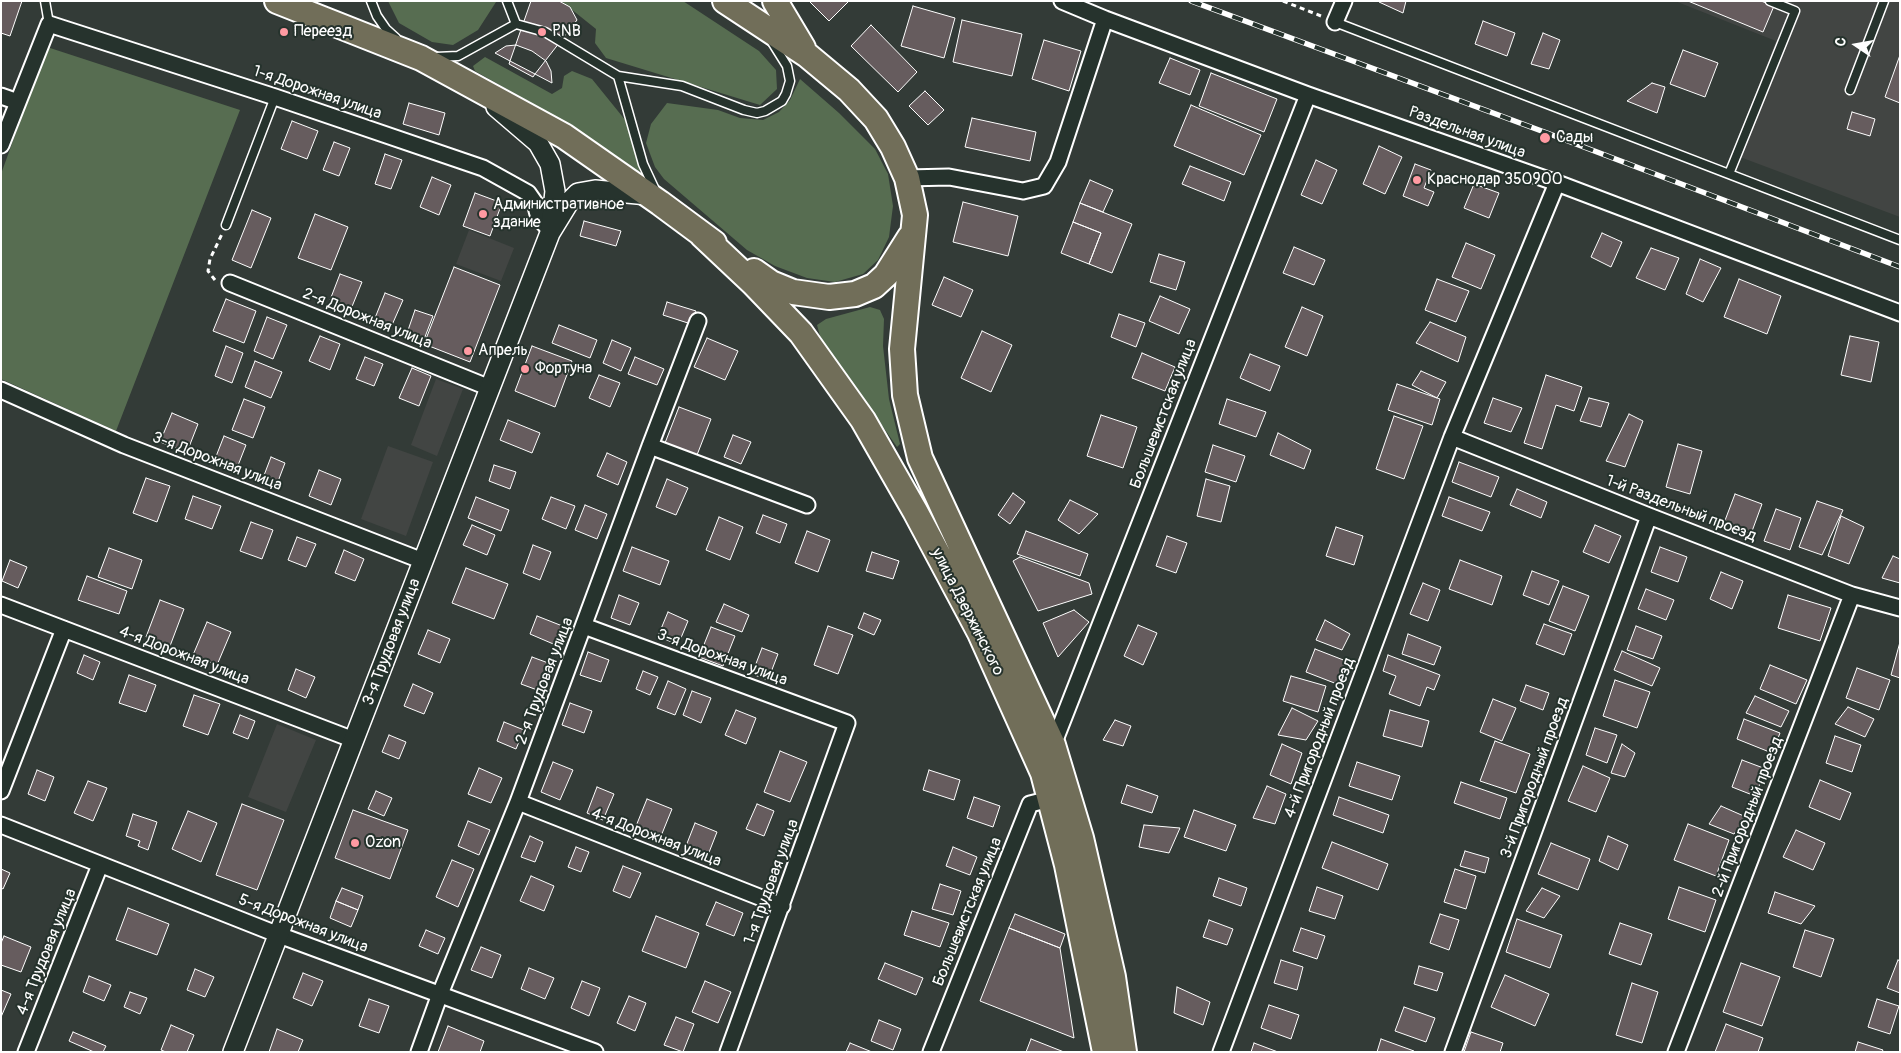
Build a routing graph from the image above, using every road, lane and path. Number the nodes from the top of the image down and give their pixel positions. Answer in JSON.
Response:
{"nodes":[{"id":1,"x":45,"y":1,"type":"edge"},
{"id":2,"x":277,"y":1,"type":"edge"},
{"id":3,"x":371,"y":1,"type":"edge"},
{"id":4,"x":507,"y":1,"type":"edge"},
{"id":5,"x":725,"y":1,"type":"edge"},
{"id":6,"x":774,"y":1,"type":"edge"},
{"id":7,"x":1062,"y":1,"type":"edge"},
{"id":8,"x":1283,"y":1,"type":"edge"},
{"id":9,"x":1344,"y":1,"type":"edge"},
{"id":10,"x":1770,"y":1,"type":"edge"},
{"id":11,"x":1884,"y":1,"type":"edge"},
{"id":12,"x":1106,"y":19,"type":"junction"},
{"id":13,"x":1335,"y":22,"type":"junction"},
{"id":14,"x":760,"y":23,"type":"junction"},
{"id":15,"x":49,"y":24,"type":"junction"},
{"id":16,"x":516,"y":24,"type":"junction"},
{"id":17,"x":808,"y":55,"type":"junction"},
{"id":18,"x":421,"y":58,"type":"junction"},
{"id":19,"x":618,"y":76,"type":"junction"},
{"id":20,"x":468,"y":83,"type":"junction"},
{"id":21,"x":1850,"y":90,"type":"dead end"},
{"id":22,"x":1308,"y":95,"type":"junction"},
{"id":23,"x":1,"y":96,"type":"edge"},
{"id":24,"x":275,"y":97,"type":"junction"},
{"id":25,"x":18,"y":102,"type":"junction"},
{"id":26,"x":1,"y":145,"type":"edge"},
{"id":27,"x":1729,"y":174,"type":"junction"},
{"id":28,"x":907,"y":178,"type":"junction"},
{"id":29,"x":1557,"y":183,"type":"junction"},
{"id":30,"x":655,"y":199,"type":"junction"},
{"id":31,"x":226,"y":225,"type":"joint"},
{"id":32,"x":914,"y":229,"type":"junction"},
{"id":33,"x":550,"y":231,"type":"junction"},
{"id":34,"x":702,"y":235,"type":"junction"},
{"id":35,"x":1900,"y":240,"type":"edge"},
{"id":36,"x":230,"y":283,"type":"joint"},
{"id":37,"x":1900,"y":313,"type":"edge"},
{"id":38,"x":698,"y":321,"type":"dead end"},
{"id":39,"x":490,"y":388,"type":"junction"},
{"id":40,"x":1,"y":390,"type":"edge"},
{"id":41,"x":1452,"y":437,"type":"junction"},
{"id":42,"x":650,"y":446,"type":"junction"},
{"id":43,"x":807,"y":505,"type":"dead end"},
{"id":44,"x":1649,"y":516,"type":"junction"},
{"id":45,"x":423,"y":561,"type":"junction"},
{"id":46,"x":1852,"y":594,"type":"junction"},
{"id":47,"x":1,"y":605,"type":"edge"},
{"id":48,"x":1900,"y":608,"type":"edge"},
{"id":49,"x":584,"y":626,"type":"junction"},
{"id":50,"x":64,"y":629,"type":"junction"},
{"id":51,"x":847,"y":723,"type":"joint"},
{"id":52,"x":354,"y":740,"type":"junction"},
{"id":53,"x":1053,"y":745,"type":"junction"},
{"id":54,"x":1,"y":791,"type":"edge"},
{"id":55,"x":1050,"y":800,"type":"junction"},
{"id":56,"x":518,"y":802,"type":"junction"},
{"id":57,"x":1,"y":825,"type":"edge"},
{"id":58,"x":100,"y":865,"type":"junction"},
{"id":59,"x":782,"y":906,"type":"junction"},
{"id":60,"x":279,"y":935,"type":"junction"},
{"id":61,"x":440,"y":994,"type":"junction"},
{"id":62,"x":26,"y":1052,"type":"edge"},
{"id":63,"x":233,"y":1052,"type":"edge"},
{"id":64,"x":419,"y":1052,"type":"edge"},
{"id":65,"x":595,"y":1052,"type":"edge"},
{"id":66,"x":728,"y":1052,"type":"edge"},
{"id":67,"x":931,"y":1052,"type":"edge"},
{"id":68,"x":1105,"y":1052,"type":"edge"},
{"id":69,"x":1124,"y":1052,"type":"edge"},
{"id":70,"x":1221,"y":1052,"type":"edge"},
{"id":71,"x":1453,"y":1052,"type":"edge"},
{"id":72,"x":1676,"y":1052,"type":"edge"}],
"edges":[{"from":1,"to":15,"type":"lane"},
{"from":2,"to":18,"type":"main road"},
{"from":3,"to":18,"type":"lane"},
{"from":4,"to":16,"type":"lane"},
{"from":5,"to":14,"type":"main road"},
{"from":6,"to":17,"type":"main road"},
{"from":7,"to":12,"type":"street","name":"Раздельная улица"},
{"from":8,"to":13,"type":"path"},
{"from":9,"to":13,"type":"street"},
{"from":10,"to":27,"type":"lane"},
{"from":11,"to":21,"type":"lane"},
{"from":12,"to":22,"type":"street","name":"Раздельная улица"},
{"from":12,"to":28,"type":"street"},
{"from":13,"to":27,"type":"lane"},
{"from":14,"to":17,"type":"main road"},
{"from":14,"to":19,"type":"lane"},
{"from":15,"to":24,"type":"street","name":"1-я Дорожная улица"},
{"from":15,"to":25,"type":"street"},
{"from":16,"to":18,"type":"lane"},
{"from":16,"to":19,"type":"lane"},
{"from":17,"to":28,"type":"main road","name":"улица Дзержинского"},
{"from":18,"to":20,"type":"main road"},
{"from":19,"to":30,"type":"lane"},
{"from":20,"to":30,"type":"main road"},
{"from":20,"to":33,"type":"street"},
{"from":22,"to":29,"type":"street","name":"Раздельная улица"},
{"from":22,"to":53,"type":"street","name":"Большевистская улица"},
{"from":23,"to":25,"type":"street"},
{"from":24,"to":31,"type":"lane"},
{"from":24,"to":33,"type":"street","name":"1-я Дорожная улица"},
{"from":25,"to":26,"type":"street"},
{"from":27,"to":35,"type":"lane"},
{"from":28,"to":32,"type":"main road","name":"улица Дзержинского"},
{"from":29,"to":37,"type":"street","name":"Раздельная улица"},
{"from":29,"to":41,"type":"street","name":"4-й Пригородный проезд"},
{"from":30,"to":33,"type":"street"},
{"from":30,"to":34,"type":"main road"},
{"from":31,"to":36,"type":"path"},
{"from":32,"to":34,"type":"main road"},
{"from":32,"to":53,"type":"main road","name":"улица Дзержинского"},
{"from":33,"to":39,"type":"street","name":"3-я Трудовая улица"},
{"from":34,"to":55,"type":"main road","name":"улица Дзержинского"},
{"from":36,"to":39,"type":"street","name":"2-я Дорожная улица"},
{"from":38,"to":42,"type":"street","name":"2-я Трудовая улица"},
{"from":39,"to":45,"type":"street","name":"3-я Трудовая улица"},
{"from":40,"to":45,"type":"street","name":"3-я Дорожная улица"},
{"from":41,"to":44,"type":"street","name":"1-й Раздельный проезд"},
{"from":41,"to":70,"type":"street","name":"4-й Пригородный проезд"},
{"from":42,"to":43,"type":"street"},
{"from":42,"to":49,"type":"street","name":"2-я Трудовая улица"},
{"from":44,"to":46,"type":"street","name":"1-й Раздельный проезд"},
{"from":44,"to":71,"type":"street","name":"3-й Пригородный проезд"},
{"from":45,"to":52,"type":"street","name":"3-я Трудовая улица"},
{"from":46,"to":48,"type":"street","name":"1-й Раздельный проезд"},
{"from":46,"to":72,"type":"street","name":"2-й Пригородный проезд"},
{"from":47,"to":50,"type":"street","name":"4-я Дорожная улица"},
{"from":49,"to":51,"type":"street","name":"3-я Дорожная улица"},
{"from":49,"to":56,"type":"street","name":"2-я Трудовая улица"},
{"from":50,"to":52,"type":"street","name":"4-я Дорожная улица"},
{"from":50,"to":54,"type":"street"},
{"from":51,"to":59,"type":"street","name":"1-я Трудовая улица"},
{"from":52,"to":60,"type":"street","name":"3-я Трудовая улица"},
{"from":53,"to":69,"type":"main road","name":"улица Дзержинского"},
{"from":55,"to":67,"type":"street","name":"Большевистская улица"},
{"from":55,"to":68,"type":"main road","name":"улица Дзержинского"},
{"from":56,"to":59,"type":"street","name":"4-я Дорожная улица"},
{"from":56,"to":61,"type":"street","name":"2-я Трудовая улица"},
{"from":57,"to":58,"type":"street","name":"5-я Дорожная улица"},
{"from":58,"to":60,"type":"street","name":"5-я Дорожная улица"},
{"from":58,"to":62,"type":"street","name":"4-я Трудовая улица"},
{"from":59,"to":66,"type":"street","name":"1-я Трудовая улица"},
{"from":60,"to":61,"type":"street","name":"5-я Дорожная улица"},
{"from":60,"to":63,"type":"street","name":"3-я Трудовая улица"},
{"from":61,"to":64,"type":"street","name":"2-я Трудовая улица"},
{"from":61,"to":65,"type":"street","name":"5-я Дорожная улица"}]}
